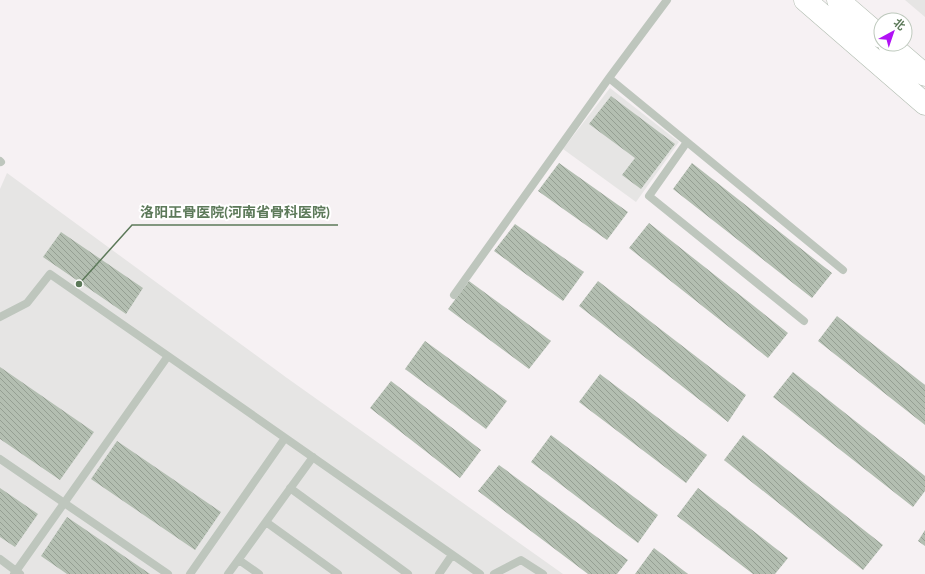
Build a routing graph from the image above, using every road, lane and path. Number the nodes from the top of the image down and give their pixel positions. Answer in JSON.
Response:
{"nodes":[{"id":1,"x":668,"y":0,"type":"edge"},
{"id":2,"x":804,"y":0,"type":"edge"},
{"id":3,"x":838,"y":0,"type":"edge"},
{"id":4,"x":873,"y":30,"type":"edge"},
{"id":5,"x":898,"y":52,"type":"edge"},
{"id":6,"x":925,"y":75,"type":"edge"},
{"id":7,"x":609,"y":78,"type":"junction"},
{"id":8,"x":925,"y":104,"type":"edge"},
{"id":9,"x":687,"y":142,"type":"junction"},
{"id":10,"x":843,"y":270,"type":"dead end"},
{"id":11,"x":454,"y":295,"type":"dead end"},
{"id":12,"x":0,"y":317,"type":"edge"},
{"id":13,"x":804,"y":321,"type":"dead end"},
{"id":14,"x":168,"y":356,"type":"junction"},
{"id":15,"x":285,"y":438,"type":"junction"},
{"id":16,"x":313,"y":457,"type":"junction"},
{"id":17,"x":0,"y":459,"type":"edge"},
{"id":18,"x":290,"y":488,"type":"junction"},
{"id":19,"x":63,"y":502,"type":"junction"},
{"id":20,"x":266,"y":522,"type":"junction"},
{"id":21,"x":452,"y":555,"type":"junction"},
{"id":22,"x":0,"y":559,"type":"edge"},
{"id":23,"x":239,"y":560,"type":"junction"},
{"id":24,"x":17,"y":573,"type":"edge"},
{"id":25,"x":168,"y":574,"type":"edge"},
{"id":26,"x":190,"y":574,"type":"edge"},
{"id":27,"x":228,"y":574,"type":"edge"},
{"id":28,"x":259,"y":574,"type":"edge"},
{"id":29,"x":338,"y":574,"type":"edge"},
{"id":30,"x":408,"y":574,"type":"edge"},
{"id":31,"x":439,"y":574,"type":"edge"},
{"id":32,"x":480,"y":574,"type":"edge"},
{"id":33,"x":494,"y":574,"type":"edge"},
{"id":34,"x":543,"y":574,"type":"edge"}],
"edges":[{"from":1,"to":7,"type":"lane"},
{"from":2,"to":8,"type":"main road"},
{"from":3,"to":4,"type":"main road"},
{"from":5,"to":6,"type":"main road"},
{"from":7,"to":9,"type":"lane"},
{"from":7,"to":11,"type":"lane"},
{"from":9,"to":10,"type":"lane"},
{"from":9,"to":13,"type":"lane"},
{"from":12,"to":14,"type":"lane"},
{"from":14,"to":15,"type":"lane"},
{"from":14,"to":19,"type":"lane"},
{"from":15,"to":16,"type":"lane"},
{"from":15,"to":26,"type":"lane"},
{"from":16,"to":18,"type":"lane"},
{"from":16,"to":21,"type":"lane"},
{"from":17,"to":19,"type":"lane"},
{"from":18,"to":20,"type":"lane"},
{"from":18,"to":30,"type":"lane"},
{"from":19,"to":24,"type":"lane"},
{"from":19,"to":25,"type":"lane"},
{"from":20,"to":23,"type":"lane"},
{"from":20,"to":29,"type":"lane"},
{"from":21,"to":31,"type":"lane"},
{"from":21,"to":32,"type":"lane"},
{"from":22,"to":24,"type":"lane"},
{"from":23,"to":27,"type":"lane"},
{"from":23,"to":28,"type":"lane"},
{"from":33,"to":34,"type":"lane"}]}
